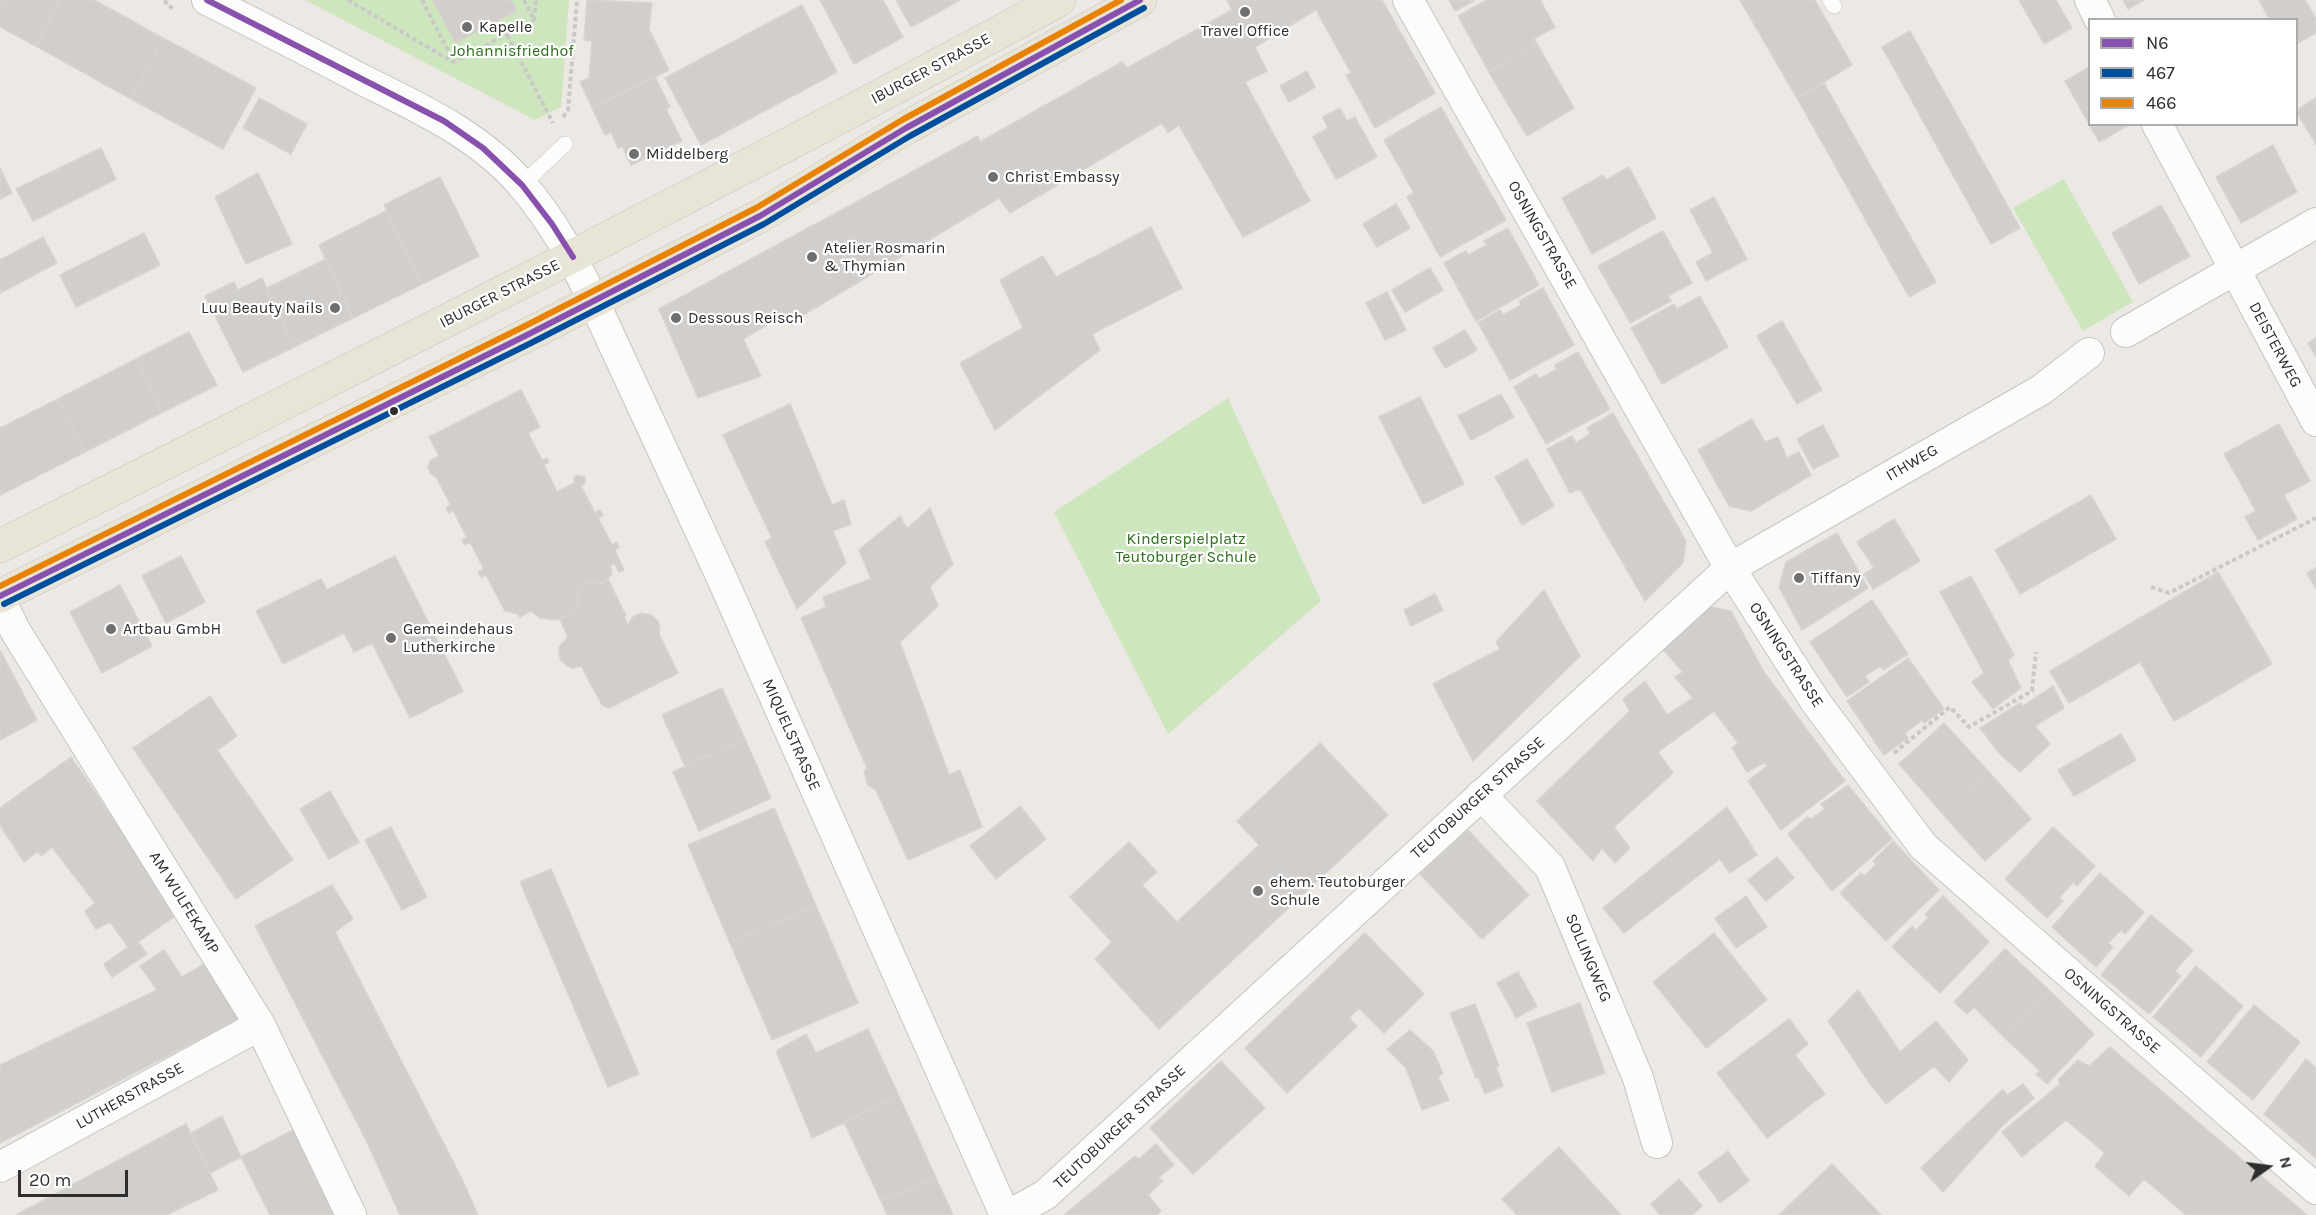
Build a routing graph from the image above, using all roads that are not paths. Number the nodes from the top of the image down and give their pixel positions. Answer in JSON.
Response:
{"nodes":[{"id":1,"x":207,"y":0,"type":"edge"},
{"id":2,"x":1059,"y":0,"type":"edge"},
{"id":3,"x":1140,"y":0,"type":"edge"},
{"id":4,"x":1408,"y":0,"type":"edge"},
{"id":5,"x":2090,"y":0,"type":"edge"},
{"id":6,"x":2099,"y":18,"type":"edge"},
{"id":7,"x":2158,"y":126,"type":"edge"},
{"id":8,"x":565,"y":144,"type":"road end"},
{"id":9,"x":522,"y":185,"type":"junction"},
{"id":10,"x":2316,"y":223,"type":"edge"},
{"id":11,"x":573,"y":257,"type":"junction"},
{"id":12,"x":2234,"y":269,"type":"junction"},
{"id":13,"x":594,"y":302,"type":"junction"},
{"id":14,"x":2126,"y":332,"type":"dead end"},
{"id":15,"x":2089,"y":353,"type":"dead end"},
{"id":16,"x":2316,"y":421,"type":"edge"},
{"id":17,"x":0,"y":546,"type":"edge"},
{"id":18,"x":1730,"y":568,"type":"junction"},
{"id":19,"x":0,"y":598,"type":"edge"},
{"id":20,"x":1481,"y":795,"type":"junction"},
{"id":21,"x":260,"y":1025,"type":"junction"},
{"id":22,"x":1657,"y":1143,"type":"dead end"},
{"id":23,"x":0,"y":1167,"type":"edge"},
{"id":24,"x":2316,"y":1189,"type":"edge"},
{"id":25,"x":351,"y":1215,"type":"edge"},
{"id":26,"x":1007,"y":1215,"type":"edge"}],
"edges":[{"from":1,"to":9,"type":"street","name":"MIQUELSTRASSE"},
{"from":2,"to":11,"type":"main road","name":"IBURGER STRASSE"},
{"from":3,"to":13,"type":"main road"},
{"from":4,"to":18,"type":"street","name":"OSNINGSTRASSE"},
{"from":5,"to":6,"type":"street"},
{"from":7,"to":12,"type":"street","name":"DEISTERWEG"},
{"from":8,"to":9,"type":"lane"},
{"from":9,"to":11,"type":"street","name":"MIQUELSTRASSE"},
{"from":10,"to":12,"type":"street"},
{"from":11,"to":13,"type":"street","name":"MIQUELSTRASSE"},
{"from":11,"to":17,"type":"main road","name":"IBURGER STRASSE"},
{"from":12,"to":14,"type":"street"},
{"from":12,"to":16,"type":"street","name":"DEISTERWEG"},
{"from":13,"to":19,"type":"main road"},
{"from":13,"to":26,"type":"street","name":"MIQUELSTRASSE"},
{"from":15,"to":18,"type":"street","name":"ITHWEG"},
{"from":18,"to":20,"type":"street","name":"TEUTOBURGER STRASSE"},
{"from":18,"to":24,"type":"street","name":"OSNINGSTRASSE"},
{"from":19,"to":21,"type":"street","name":"AM WULFEKAMP"},
{"from":20,"to":22,"type":"street","name":"SOLLINGWEG"},
{"from":20,"to":26,"type":"street","name":"TEUTOBURGER STRASSE"},
{"from":21,"to":23,"type":"street","name":"LUTHERSTRASSE"},
{"from":21,"to":25,"type":"street","name":"AM WULFEKAMP"}]}
